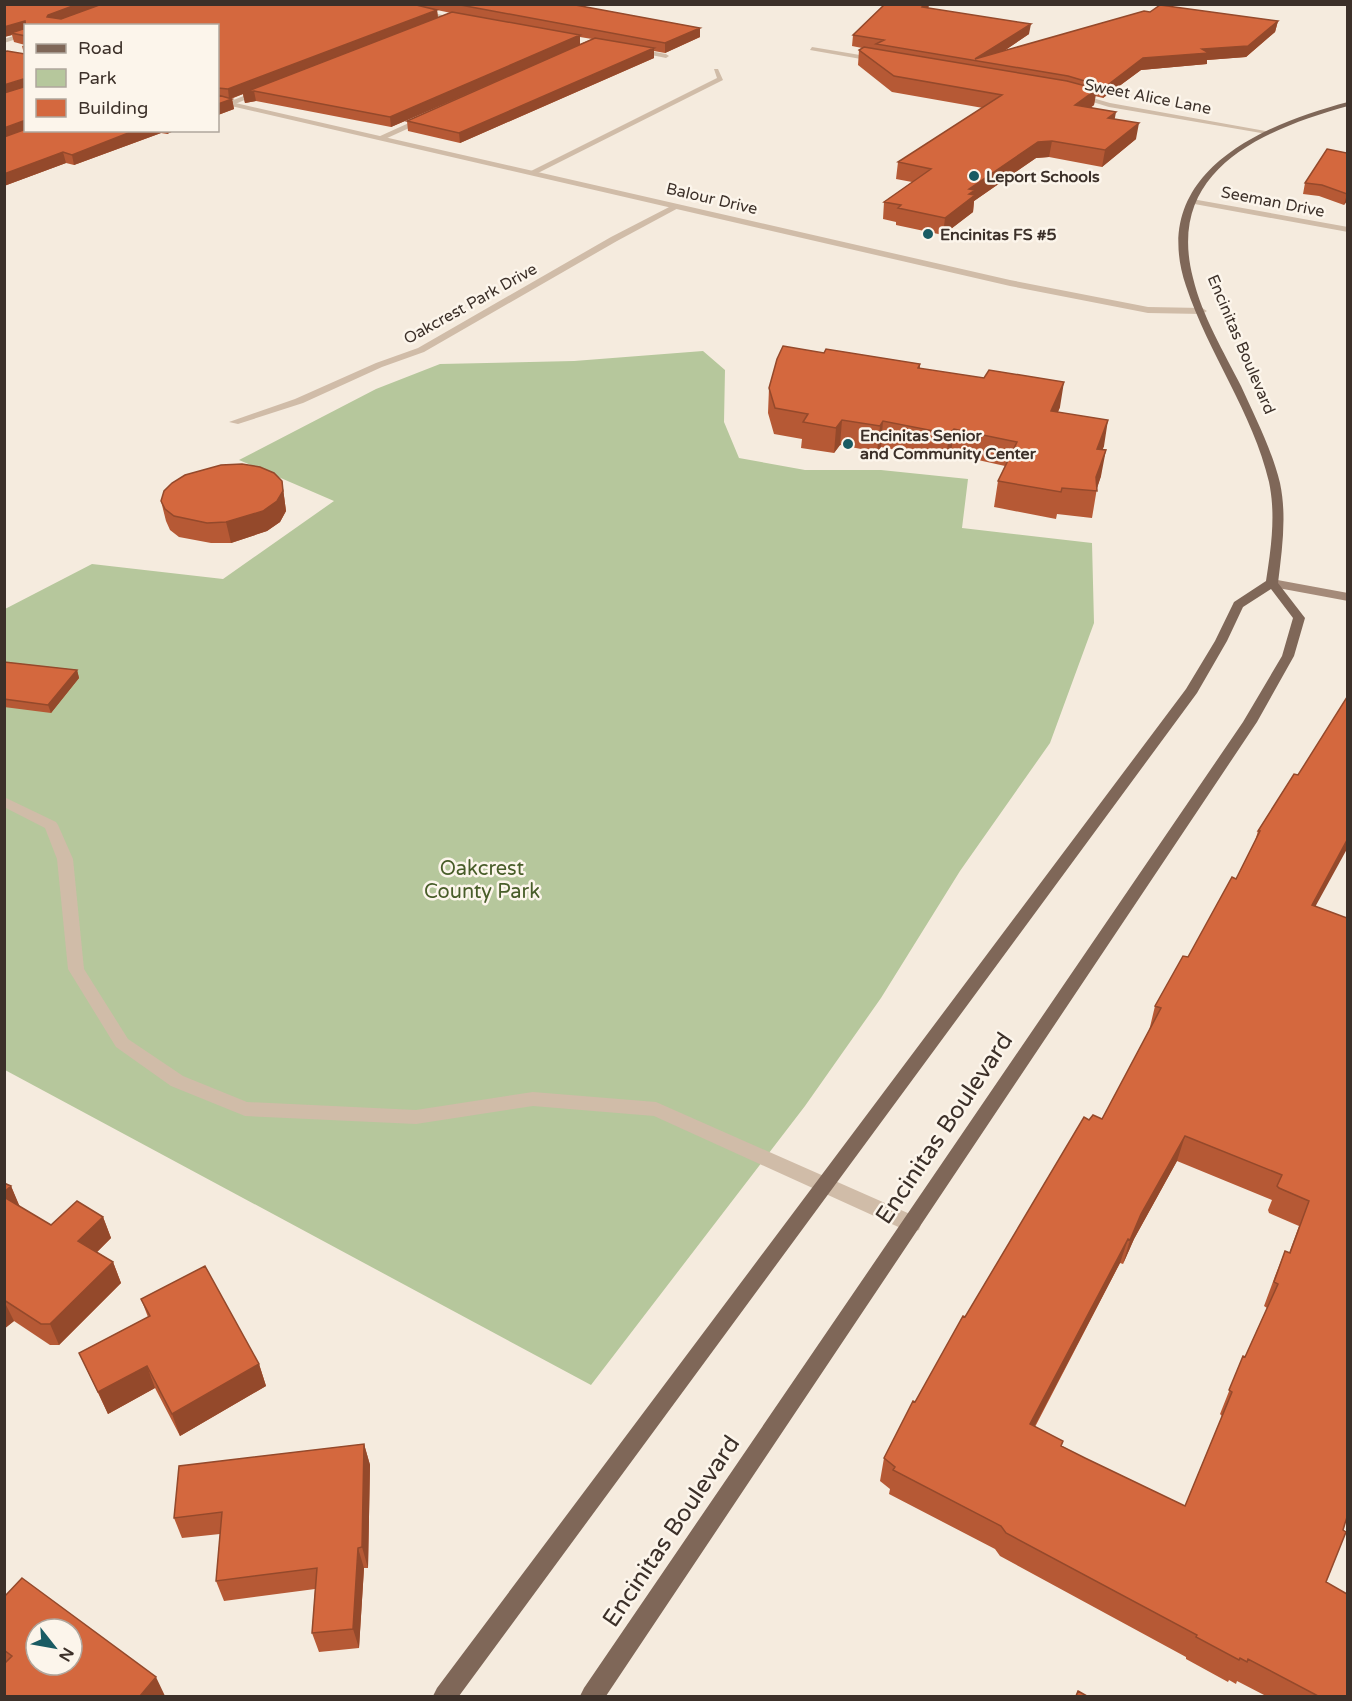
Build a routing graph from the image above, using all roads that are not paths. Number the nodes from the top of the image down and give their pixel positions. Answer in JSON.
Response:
{"nodes":[{"id":1,"x":380,"y":4,"type":"edge"},
{"id":2,"x":452,"y":18,"type":"junction"},
{"id":3,"x":440,"y":22,"type":"edge"},
{"id":4,"x":474,"y":22,"type":"edge"},
{"id":5,"x":24,"y":35,"type":"edge"},
{"id":6,"x":4,"y":41,"type":"edge"},
{"id":7,"x":626,"y":49,"type":"edge"},
{"id":8,"x":812,"y":49,"type":"dead end"},
{"id":9,"x":666,"y":56,"type":"edge"},
{"id":10,"x":887,"y":62,"type":"edge"},
{"id":11,"x":716,"y":69,"type":"dead end"},
{"id":12,"x":275,"y":86,"type":"edge"},
{"id":13,"x":1066,"y":92,"type":"edge"},
{"id":14,"x":219,"y":101,"type":"edge"},
{"id":15,"x":230,"y":104,"type":"junction"},
{"id":16,"x":1347,"y":104,"type":"edge"},
{"id":17,"x":436,"y":114,"type":"edge"},
{"id":18,"x":1267,"y":132,"type":"junction"},
{"id":19,"x":382,"y":137,"type":"junction"},
{"id":20,"x":531,"y":173,"type":"junction"},
{"id":21,"x":1192,"y":201,"type":"junction"},
{"id":22,"x":678,"y":206,"type":"junction"},
{"id":23,"x":1347,"y":230,"type":"edge"},
{"id":24,"x":1202,"y":311,"type":"junction"},
{"id":25,"x":234,"y":422,"type":"dead end"},
{"id":26,"x":1272,"y":583,"type":"junction"},
{"id":27,"x":1347,"y":597,"type":"edge"},
{"id":28,"x":4,"y":801,"type":"edge"},
{"id":29,"x":825,"y":1185,"type":"junction"},
{"id":30,"x":912,"y":1224,"type":"junction"},
{"id":31,"x":445,"y":1696,"type":"edge"},
{"id":32,"x":592,"y":1696,"type":"edge"}],
"edges":[{"from":1,"to":2,"type":"street"},
{"from":2,"to":3,"type":"street"},
{"from":2,"to":4,"type":"street"},
{"from":5,"to":6,"type":"street"},
{"from":7,"to":9,"type":"street"},
{"from":8,"to":10,"type":"street"},
{"from":11,"to":20,"type":"street"},
{"from":12,"to":15,"type":"street"},
{"from":13,"to":18,"type":"street","name":"Sweet Alice Lane"},
{"from":14,"to":15,"type":"street","name":"Balour Drive"},
{"from":15,"to":19,"type":"street","name":"Balour Drive"},
{"from":16,"to":18,"type":"main road","name":"Encinitas Boulevard"},
{"from":17,"to":19,"type":"street"},
{"from":18,"to":21,"type":"main road","name":"Encinitas Boulevard"},
{"from":19,"to":20,"type":"street","name":"Balour Drive"},
{"from":20,"to":22,"type":"street","name":"Balour Drive"},
{"from":21,"to":23,"type":"street","name":"Seeman Drive"},
{"from":21,"to":24,"type":"main road","name":"Encinitas Boulevard"},
{"from":22,"to":24,"type":"street","name":"Balour Drive"},
{"from":22,"to":25,"type":"street","name":"Oakcrest Park Drive"},
{"from":24,"to":26,"type":"main road","name":"Encinitas Boulevard"},
{"from":26,"to":27,"type":"main road"},
{"from":26,"to":29,"type":"main road"},
{"from":26,"to":30,"type":"main road","name":"Encinitas Boulevard"},
{"from":28,"to":29,"type":"street"},
{"from":29,"to":30,"type":"street"},
{"from":29,"to":31,"type":"main road"},
{"from":30,"to":32,"type":"main road","name":"Encinitas Boulevard"}]}
